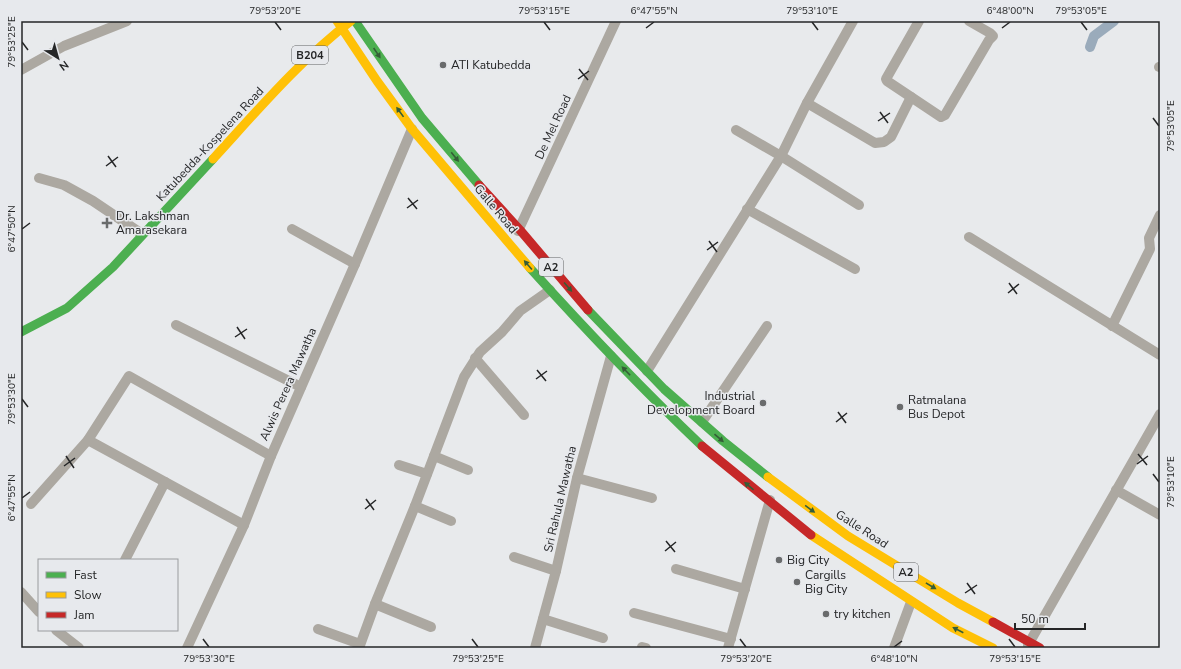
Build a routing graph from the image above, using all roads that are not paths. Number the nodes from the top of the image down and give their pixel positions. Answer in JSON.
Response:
{"nodes":[{"id":1,"x":127,"y":21,"type":"edge"},
{"id":2,"x":352,"y":21,"type":"edge"},
{"id":3,"x":355,"y":21,"type":"edge"},
{"id":4,"x":616,"y":21,"type":"edge"},
{"id":5,"x":853,"y":21,"type":"edge"},
{"id":6,"x":919,"y":21,"type":"edge"},
{"id":7,"x":969,"y":21,"type":"edge"},
{"id":8,"x":111,"y":24,"type":"edge"},
{"id":9,"x":339,"y":25,"type":"edge"},
{"id":10,"x":21,"y":70,"type":"edge"},
{"id":11,"x":911,"y":97,"type":"junction"},
{"id":12,"x":807,"y":102,"type":"junction"},
{"id":13,"x":412,"y":129,"type":"junction"},
{"id":14,"x":736,"y":130,"type":"dead end"},
{"id":15,"x":781,"y":156,"type":"junction"},
{"id":16,"x":39,"y":178,"type":"dead end"},
{"id":17,"x":858,"y":205,"type":"dead end"},
{"id":18,"x":747,"y":208,"type":"junction"},
{"id":19,"x":1160,"y":215,"type":"edge"},
{"id":20,"x":292,"y":229,"type":"dead end"},
{"id":21,"x":520,"y":230,"type":"junction"},
{"id":22,"x":142,"y":234,"type":"junction"},
{"id":23,"x":968,"y":237,"type":"dead end"},
{"id":24,"x":507,"y":240,"type":"junction"},
{"id":25,"x":355,"y":264,"type":"junction"},
{"id":26,"x":854,"y":269,"type":"dead end"},
{"id":27,"x":550,"y":290,"type":"junction"},
{"id":28,"x":176,"y":325,"type":"dead end"},
{"id":29,"x":768,"y":326,"type":"dead end"},
{"id":30,"x":1112,"y":326,"type":"junction"},
{"id":31,"x":21,"y":332,"type":"edge"},
{"id":32,"x":1160,"y":355,"type":"edge"},
{"id":33,"x":611,"y":356,"type":"junction"},
{"id":34,"x":475,"y":358,"type":"junction"},
{"id":35,"x":647,"y":371,"type":"junction"},
{"id":36,"x":301,"y":387,"type":"junction"},
{"id":37,"x":1160,"y":414,"type":"edge"},
{"id":38,"x":524,"y":415,"type":"dead end"},
{"id":39,"x":702,"y":422,"type":"junction"},
{"id":40,"x":88,"y":440,"type":"junction"},
{"id":41,"x":271,"y":456,"type":"junction"},
{"id":42,"x":434,"y":456,"type":"junction"},
{"id":43,"x":399,"y":465,"type":"dead end"},
{"id":44,"x":468,"y":470,"type":"dead end"},
{"id":45,"x":427,"y":474,"type":"junction"},
{"id":46,"x":577,"y":478,"type":"junction"},
{"id":47,"x":165,"y":482,"type":"junction"},
{"id":48,"x":778,"y":486,"type":"junction"},
{"id":49,"x":1116,"y":490,"type":"junction"},
{"id":50,"x":652,"y":498,"type":"dead end"},
{"id":51,"x":769,"y":502,"type":"junction"},
{"id":52,"x":31,"y":504,"type":"dead end"},
{"id":53,"x":415,"y":506,"type":"junction"},
{"id":54,"x":1160,"y":515,"type":"edge"},
{"id":55,"x":451,"y":521,"type":"dead end"},
{"id":56,"x":244,"y":524,"type":"junction"},
{"id":57,"x":514,"y":557,"type":"dead end"},
{"id":58,"x":126,"y":559,"type":"edge"},
{"id":59,"x":676,"y":569,"type":"dead end"},
{"id":60,"x":556,"y":571,"type":"junction"},
{"id":61,"x":745,"y":589,"type":"junction"},
{"id":62,"x":21,"y":592,"type":"edge"},
{"id":63,"x":911,"y":602,"type":"junction"},
{"id":64,"x":375,"y":604,"type":"junction"},
{"id":65,"x":38,"y":611,"type":"edge"},
{"id":66,"x":634,"y":613,"type":"dead end"},
{"id":67,"x":543,"y":618,"type":"junction"},
{"id":68,"x":431,"y":627,"type":"dead end"},
{"id":69,"x":318,"y":629,"type":"dead end"},
{"id":70,"x":57,"y":631,"type":"edge"},
{"id":71,"x":603,"y":638,"type":"dead end"},
{"id":72,"x":729,"y":644,"type":"edge"},
{"id":73,"x":1028,"y":645,"type":"edge"},
{"id":74,"x":359,"y":646,"type":"edge"},
{"id":75,"x":79,"y":648,"type":"edge"},
{"id":76,"x":187,"y":648,"type":"edge"},
{"id":77,"x":535,"y":648,"type":"edge"},
{"id":78,"x":894,"y":648,"type":"edge"},
{"id":79,"x":993,"y":648,"type":"edge"},
{"id":80,"x":1040,"y":648,"type":"edge"}],
"edges":[{"from":1,"to":8,"type":"street"},
{"from":2,"to":9,"type":"main road","name":"Katubedda-Kospelena Road"},
{"from":3,"to":21,"type":"main road","number":"A2","one_way":true},
{"from":4,"to":21,"type":"street","name":"De Mel Road"},
{"from":5,"to":12,"type":"street"},
{"from":6,"to":11,"type":"street"},
{"from":7,"to":11,"type":"street"},
{"from":8,"to":10,"type":"street"},
{"from":13,"to":9,"type":"main road","name":"Galle Road","number":"A2","one_way":true},
{"from":9,"to":22,"type":"main road","name":"Katubedda-Kospelena Road","number":"B204"},
{"from":11,"to":12,"type":"street"},
{"from":12,"to":15,"type":"street"},
{"from":13,"to":24,"type":"main road","name":"Galle Road","number":"A2"},
{"from":13,"to":25,"type":"street","name":"Alwis Perera Mawatha"},
{"from":14,"to":15,"type":"street"},
{"from":15,"to":17,"type":"street"},
{"from":15,"to":18,"type":"street"},
{"from":16,"to":22,"type":"street"},
{"from":18,"to":26,"type":"street"},
{"from":18,"to":35,"type":"street"},
{"from":19,"to":30,"type":"street"},
{"from":20,"to":25,"type":"street"},
{"from":21,"to":24,"type":"street","name":"De Mel Road"},
{"from":21,"to":35,"type":"main road","number":"A2","one_way":true},
{"from":22,"to":31,"type":"main road","name":"Katubedda-Kospelena Road","number":"B204"},
{"from":23,"to":30,"type":"street"},
{"from":27,"to":24,"type":"main road","name":"Galle Road","number":"A2","one_way":true},
{"from":25,"to":36,"type":"street","name":"Alwis Perera Mawatha"},
{"from":27,"to":33,"type":"main road","name":"Galle Road","number":"A2"},
{"from":27,"to":34,"type":"street"},
{"from":28,"to":36,"type":"street"},
{"from":29,"to":39,"type":"street"},
{"from":30,"to":32,"type":"street"},
{"from":33,"to":46,"type":"street","name":"Sri Rahula Mawatha"},
{"from":51,"to":33,"type":"main road","name":"Galle Road","number":"A2","one_way":true},
{"from":34,"to":38,"type":"street"},
{"from":34,"to":42,"type":"street"},
{"from":35,"to":39,"type":"main road","number":"A2"},
{"from":36,"to":41,"type":"street","name":"Alwis Perera Mawatha"},
{"from":37,"to":49,"type":"street"},
{"from":39,"to":48,"type":"main road","number":"A2","one_way":true},
{"from":40,"to":41,"type":"street"},
{"from":40,"to":47,"type":"street"},
{"from":40,"to":52,"type":"street"},
{"from":41,"to":56,"type":"street","name":"Alwis Perera Mawatha"},
{"from":42,"to":44,"type":"street"},
{"from":42,"to":45,"type":"street"},
{"from":43,"to":45,"type":"street"},
{"from":45,"to":53,"type":"street"},
{"from":46,"to":50,"type":"street"},
{"from":46,"to":60,"type":"street","name":"Sri Rahula Mawatha"},
{"from":47,"to":56,"type":"street"},
{"from":47,"to":58,"type":"street"},
{"from":48,"to":51,"type":"street"},
{"from":48,"to":73,"type":"main road","name":"Galle Road","number":"A2","one_way":true},
{"from":49,"to":54,"type":"street"},
{"from":49,"to":73,"type":"street"},
{"from":51,"to":61,"type":"street"},
{"from":51,"to":63,"type":"main road","number":"A2"},
{"from":53,"to":55,"type":"street"},
{"from":53,"to":64,"type":"street"},
{"from":56,"to":76,"type":"street","name":"Alwis Perera Mawatha"},
{"from":57,"to":60,"type":"street"},
{"from":59,"to":61,"type":"street"},
{"from":60,"to":67,"type":"street","name":"Sri Rahula Mawatha"},
{"from":61,"to":72,"type":"street"},
{"from":62,"to":65,"type":"street"},
{"from":63,"to":78,"type":"street"},
{"from":79,"to":63,"type":"main road","number":"A2","one_way":true},
{"from":64,"to":68,"type":"street"},
{"from":64,"to":74,"type":"street"},
{"from":66,"to":72,"type":"street"},
{"from":67,"to":71,"type":"street"},
{"from":67,"to":77,"type":"street","name":"Sri Rahula Mawatha"},
{"from":69,"to":74,"type":"street"},
{"from":70,"to":75,"type":"street"},
{"from":73,"to":80,"type":"main road","name":"Galle Road","number":"A2"}]}
